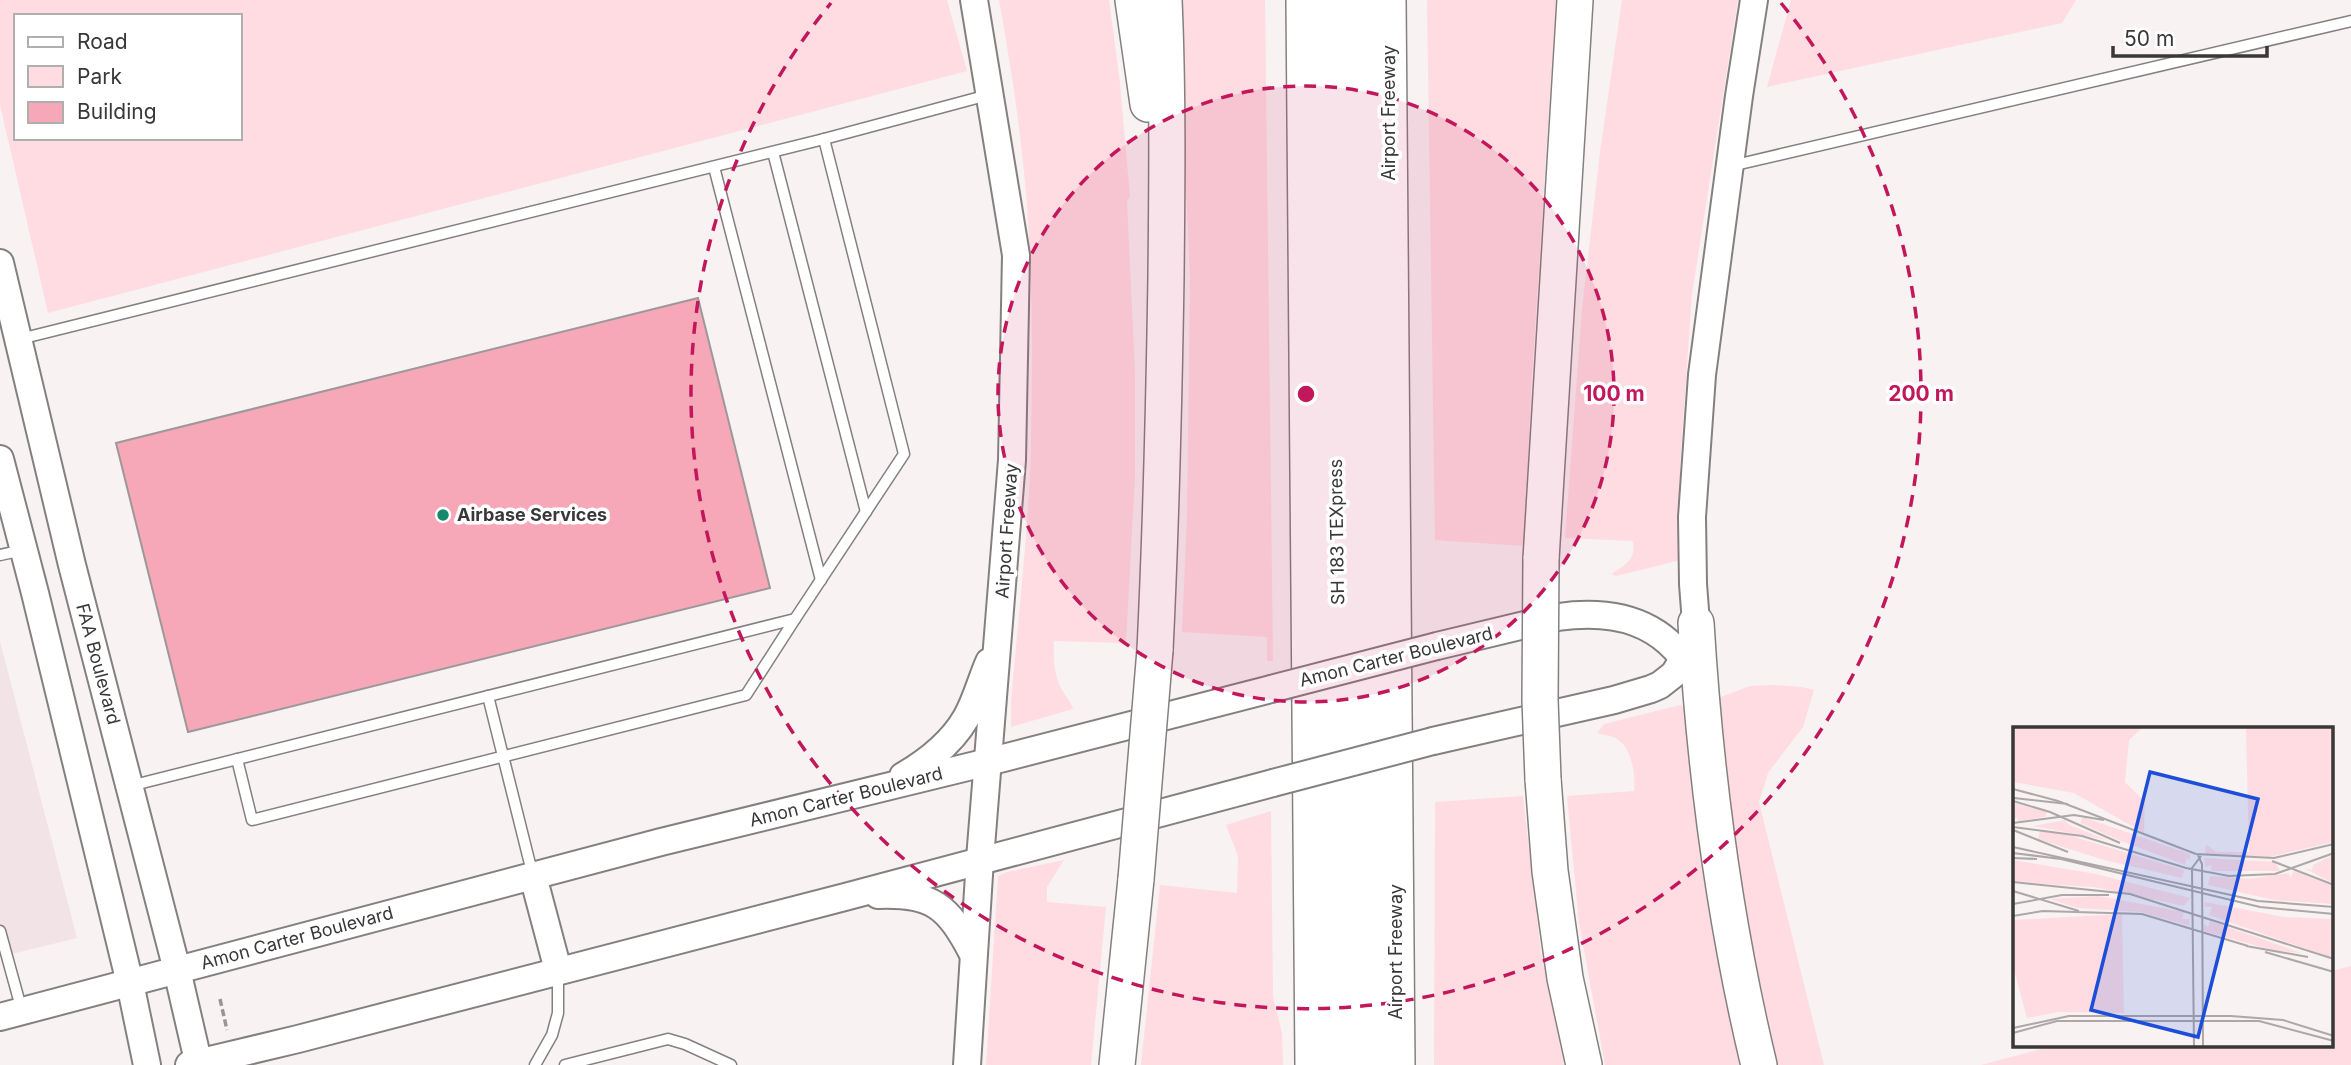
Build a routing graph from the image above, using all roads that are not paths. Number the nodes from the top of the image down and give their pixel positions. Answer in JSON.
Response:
{"nodes":[{"id":1,"x":974,"y":0,"type":"edge"},
{"id":2,"x":1133,"y":0,"type":"edge"},
{"id":3,"x":1164,"y":0,"type":"edge"},
{"id":4,"x":1304,"y":0,"type":"edge"},
{"id":5,"x":1332,"y":0,"type":"edge"},
{"id":6,"x":1362,"y":0,"type":"edge"},
{"id":7,"x":1388,"y":0,"type":"edge"},
{"id":8,"x":1575,"y":0,"type":"edge"},
{"id":9,"x":1599,"y":0,"type":"edge"},
{"id":10,"x":1754,"y":0,"type":"edge"},
{"id":11,"x":2351,"y":21,"type":"edge"},
{"id":12,"x":990,"y":95,"type":"junction"},
{"id":13,"x":824,"y":139,"type":"junction"},
{"id":14,"x":1567,"y":151,"type":"junction"},
{"id":15,"x":773,"y":152,"type":"junction"},
{"id":16,"x":713,"y":167,"type":"junction"},
{"id":17,"x":1730,"y":167,"type":"junction"},
{"id":18,"x":0,"y":263,"type":"edge"},
{"id":19,"x":11,"y":327,"type":"edge"},
{"id":20,"x":1164,"y":370,"type":"junction"},
{"id":21,"x":0,"y":459,"type":"edge"},
{"id":22,"x":866,"y":512,"type":"junction"},
{"id":23,"x":12,"y":552,"type":"edge"},
{"id":24,"x":821,"y":580,"type":"junction"},
{"id":25,"x":795,"y":619,"type":"junction"},
{"id":26,"x":1696,"y":623,"type":"joint"},
{"id":27,"x":998,"y":638,"type":"junction"},
{"id":28,"x":1692,"y":673,"type":"junction"},
{"id":29,"x":488,"y":696,"type":"junction"},
{"id":30,"x":503,"y":757,"type":"junction"},
{"id":31,"x":237,"y":759,"type":"junction"},
{"id":32,"x":988,"y":762,"type":"junction"},
{"id":33,"x":130,"y":786,"type":"junction"},
{"id":34,"x":873,"y":790,"type":"junction"},
{"id":35,"x":980,"y":859,"type":"junction"},
{"id":36,"x":533,"y":876,"type":"junction"},
{"id":37,"x":845,"y":897,"type":"junction"},
{"id":38,"x":0,"y":931,"type":"edge"},
{"id":39,"x":974,"y":954,"type":"junction"},
{"id":40,"x":177,"y":970,"type":"junction"},
{"id":41,"x":558,"y":970,"type":"junction"},
{"id":42,"x":130,"y":983,"type":"junction"},
{"id":43,"x":11,"y":1014,"type":"edge"},
{"id":44,"x":298,"y":1039,"type":"junction"},
{"id":45,"x":196,"y":1064,"type":"edge"},
{"id":46,"x":147,"y":1065,"type":"edge"},
{"id":47,"x":265,"y":1065,"type":"edge"},
{"id":48,"x":535,"y":1065,"type":"edge"},
{"id":49,"x":565,"y":1065,"type":"edge"},
{"id":50,"x":731,"y":1065,"type":"edge"},
{"id":51,"x":967,"y":1065,"type":"edge"},
{"id":52,"x":1118,"y":1065,"type":"edge"},
{"id":53,"x":1313,"y":1065,"type":"edge"},
{"id":54,"x":1342,"y":1065,"type":"edge"},
{"id":55,"x":1370,"y":1065,"type":"edge"},
{"id":56,"x":1397,"y":1065,"type":"edge"},
{"id":57,"x":1584,"y":1065,"type":"edge"},
{"id":58,"x":1759,"y":1065,"type":"edge"}],
"edges":[{"from":1,"to":12,"type":"street","name":"Airport Freeway"},
{"from":2,"to":20,"type":"highway"},
{"from":3,"to":20,"type":"highway"},
{"from":4,"to":53,"type":"highway"},
{"from":5,"to":54,"type":"highway","name":"SH 183 TEXpress"},
{"from":6,"to":55,"type":"highway","name":"SH 183 TEXpress"},
{"from":7,"to":56,"type":"highway","name":"Airport Freeway"},
{"from":8,"to":14,"type":"highway"},
{"from":9,"to":14,"type":"highway"},
{"from":10,"to":17,"type":"street"},
{"from":11,"to":17,"type":"lane"},
{"from":12,"to":13,"type":"lane"},
{"from":12,"to":27,"type":"street","name":"Airport Freeway"},
{"from":13,"to":15,"type":"lane"},
{"from":13,"to":22,"type":"lane"},
{"from":14,"to":57,"type":"highway","bridge":true},
{"from":15,"to":16,"type":"lane"},
{"from":15,"to":22,"type":"lane"},
{"from":16,"to":19,"type":"lane"},
{"from":16,"to":24,"type":"lane"},
{"from":17,"to":26,"type":"street"},
{"from":18,"to":19,"type":"street","name":"FAA Boulevard"},
{"from":19,"to":33,"type":"street","name":"FAA Boulevard"},
{"from":20,"to":52,"type":"highway","bridge":true},
{"from":21,"to":23,"type":"street"},
{"from":22,"to":24,"type":"lane"},
{"from":23,"to":42,"type":"street"},
{"from":24,"to":25,"type":"lane"},
{"from":25,"to":29,"type":"lane"},
{"from":25,"to":30,"type":"lane"},
{"from":26,"to":28,"type":"highway"},
{"from":27,"to":32,"type":"street","name":"Airport Freeway"},
{"from":27,"to":34,"type":"street"},
{"from":28,"to":32,"type":"street","name":"Amon Carter Boulevard","bridge":true},
{"from":28,"to":35,"type":"street","bridge":true},
{"from":28,"to":58,"type":"highway"},
{"from":29,"to":30,"type":"lane"},
{"from":29,"to":31,"type":"lane"},
{"from":30,"to":31,"type":"lane"},
{"from":30,"to":36,"type":"lane"},
{"from":31,"to":33,"type":"lane"},
{"from":32,"to":34,"type":"street","name":"Amon Carter Boulevard"},
{"from":32,"to":35,"type":"street","name":"Airport Freeway"},
{"from":33,"to":40,"type":"street","name":"FAA Boulevard"},
{"from":34,"to":36,"type":"street","name":"Amon Carter Boulevard"},
{"from":35,"to":37,"type":"street"},
{"from":35,"to":39,"type":"street","name":"Airport Freeway"},
{"from":36,"to":40,"type":"street","name":"Amon Carter Boulevard"},
{"from":36,"to":41,"type":"street"},
{"from":37,"to":39,"type":"street"},
{"from":37,"to":41,"type":"street"},
{"from":38,"to":43,"type":"lane"},
{"from":39,"to":51,"type":"street","name":"Airport Freeway"},
{"from":40,"to":42,"type":"street","name":"Amon Carter Boulevard"},
{"from":40,"to":45,"type":"street","name":"FAA Boulevard"},
{"from":41,"to":44,"type":"street"},
{"from":41,"to":48,"type":"lane"},
{"from":42,"to":43,"type":"street","name":"Amon Carter Boulevard"},
{"from":42,"to":46,"type":"street"},
{"from":44,"to":45,"type":"street"},
{"from":44,"to":47,"type":"street"},
{"from":49,"to":50,"type":"lane"}]}
